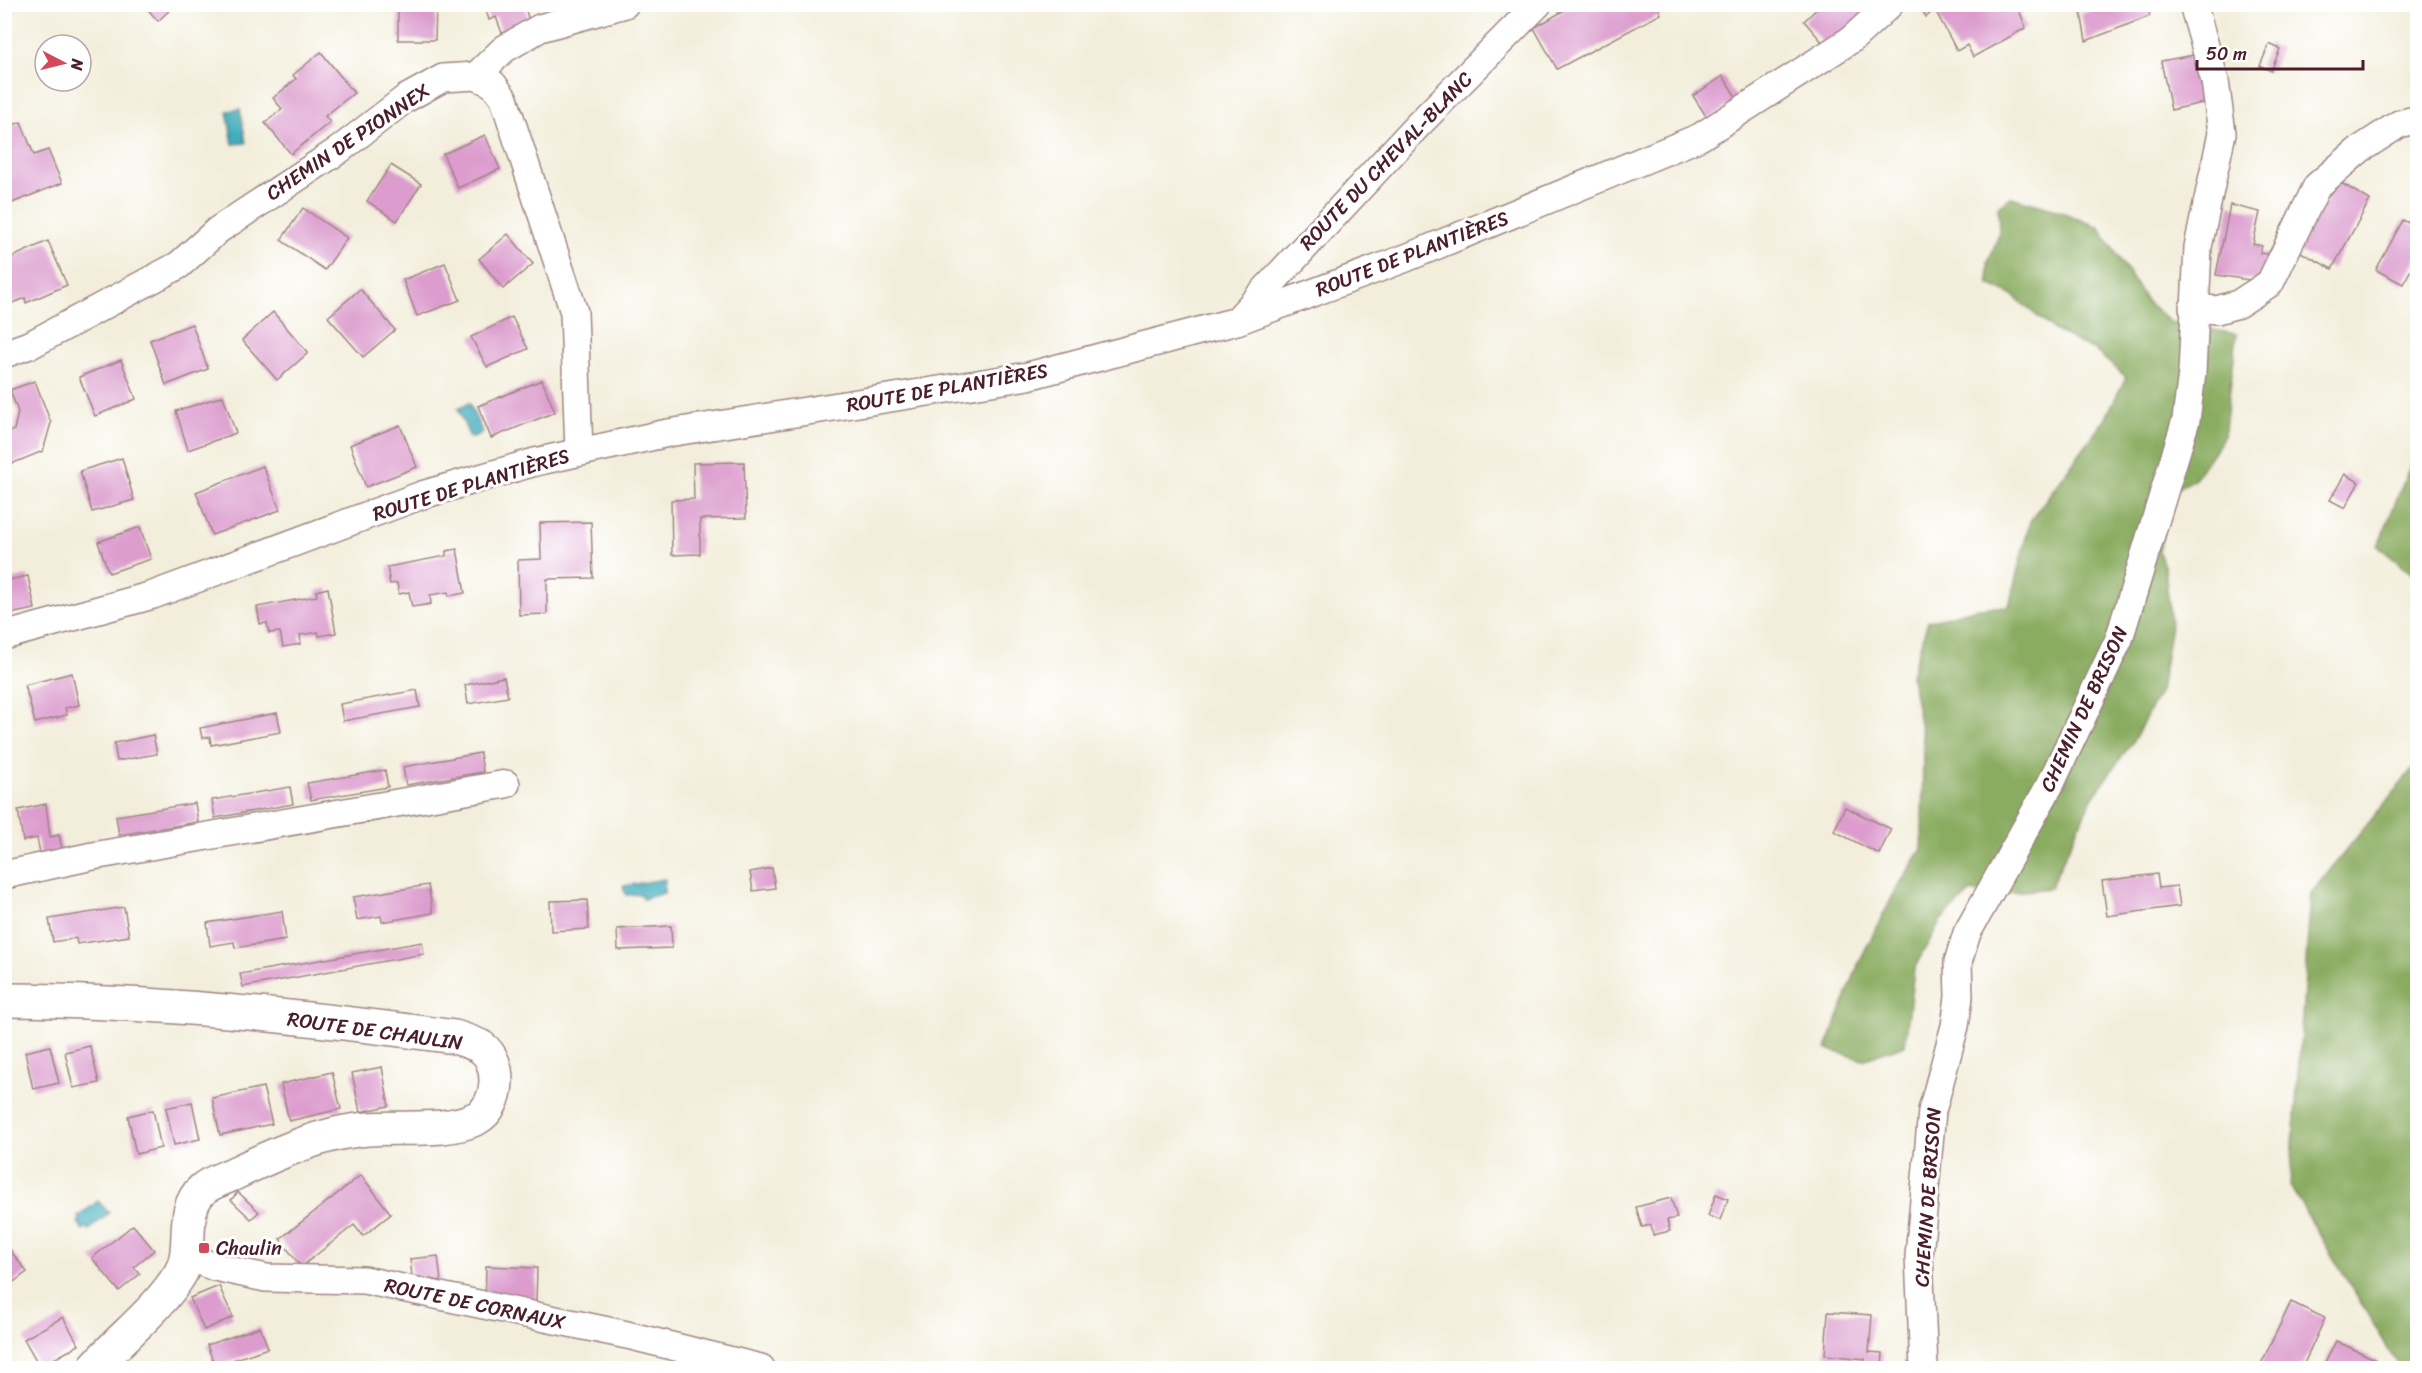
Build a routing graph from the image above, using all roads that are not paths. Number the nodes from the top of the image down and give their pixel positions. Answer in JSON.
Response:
{"nodes":[{"id":1,"x":624,"y":4,"type":"edge"},
{"id":2,"x":1538,"y":4,"type":"edge"},
{"id":3,"x":1890,"y":4,"type":"edge"},
{"id":4,"x":2193,"y":4,"type":"edge"},
{"id":5,"x":476,"y":76,"type":"junction"},
{"id":6,"x":2418,"y":119,"type":"edge"},
{"id":7,"x":2193,"y":308,"type":"junction"},
{"id":8,"x":1237,"y":321,"type":"junction"},
{"id":9,"x":4,"y":354,"type":"edge"},
{"id":10,"x":579,"y":452,"type":"junction"},
{"id":11,"x":4,"y":636,"type":"edge"},
{"id":12,"x":506,"y":784,"type":"dead end"},
{"id":13,"x":4,"y":875,"type":"edge"},
{"id":14,"x":4,"y":1000,"type":"edge"},
{"id":15,"x":188,"y":1257,"type":"junction"},
{"id":16,"x":94,"y":1368,"type":"edge"},
{"id":17,"x":761,"y":1368,"type":"edge"},
{"id":18,"x":1924,"y":1368,"type":"edge"}],
"edges":[{"from":1,"to":5,"type":"street"},
{"from":2,"to":8,"type":"street","name":"ROUTE DU CHEVAL-BLANC"},
{"from":3,"to":8,"type":"street","name":"ROUTE DE PLANTIÈRES"},
{"from":4,"to":7,"type":"street","name":"CHEMIN DE BRISON"},
{"from":5,"to":9,"type":"street","name":"CHEMIN DE PIONNEX"},
{"from":5,"to":10,"type":"street"},
{"from":6,"to":7,"type":"street"},
{"from":7,"to":18,"type":"street","name":"CHEMIN DE BRISON"},
{"from":8,"to":10,"type":"street","name":"ROUTE DE PLANTIÈRES"},
{"from":10,"to":11,"type":"street","name":"ROUTE DE PLANTIÈRES"},
{"from":12,"to":13,"type":"street"},
{"from":14,"to":15,"type":"street","name":"ROUTE DE CHAULIN"},
{"from":15,"to":16,"type":"street","name":"ROUTE DE CHAULIN"},
{"from":15,"to":17,"type":"street","name":"ROUTE DE CORNAUX"}]}
